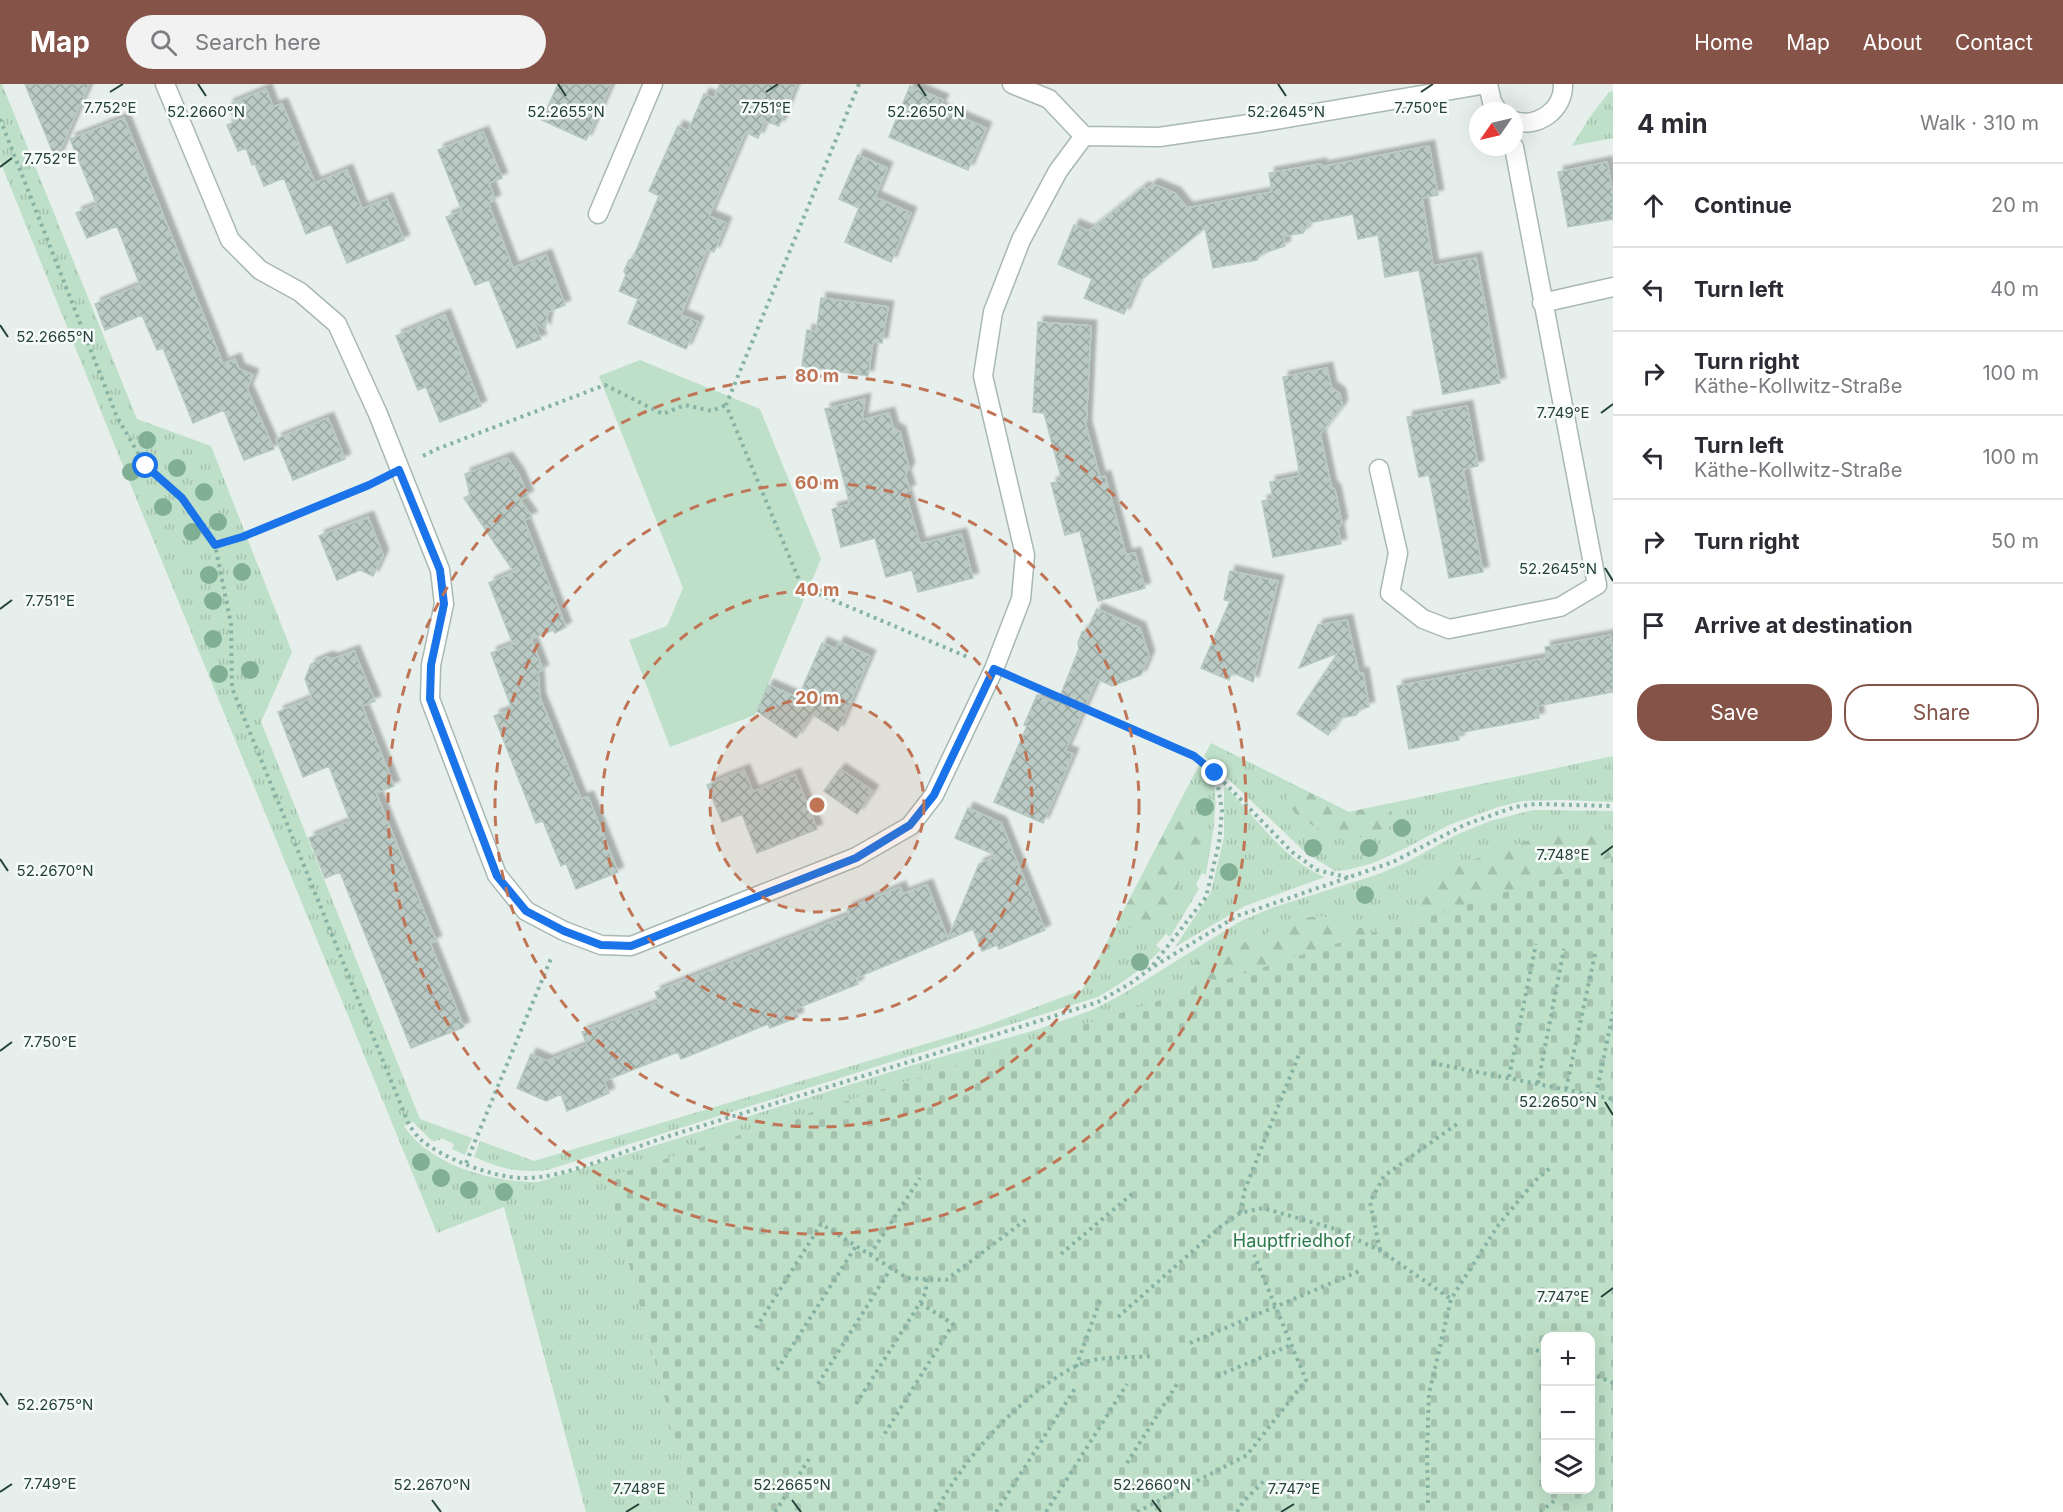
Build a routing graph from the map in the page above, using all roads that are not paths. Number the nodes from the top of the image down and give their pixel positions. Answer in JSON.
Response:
{"nodes":[{"id":1,"x":165,"y":84,"type":"edge"},
{"id":2,"x":653,"y":84,"type":"edge"},
{"id":3,"x":1012,"y":84,"type":"edge"},
{"id":4,"x":1487,"y":84,"type":"edge"},
{"id":5,"x":1563,"y":84,"type":"edge"},
{"id":6,"x":1492,"y":102,"type":"edge"},
{"id":7,"x":1523,"y":123,"type":"edge"},
{"id":8,"x":1084,"y":136,"type":"junction"},
{"id":9,"x":1516,"y":156,"type":"edge"},
{"id":10,"x":598,"y":214,"type":"dead end"},
{"id":11,"x":1613,"y":287,"type":"edge"},
{"id":12,"x":1542,"y":303,"type":"junction"},
{"id":13,"x":1379,"y":469,"type":"dead end"},
{"id":14,"x":1613,"y":573,"type":"edge"},
{"id":15,"x":1597,"y":585,"type":"junction"}],
"edges":[{"from":1,"to":8,"type":"street"},
{"from":2,"to":10,"type":"street"},
{"from":3,"to":8,"type":"street"},
{"from":4,"to":6,"type":"street"},
{"from":4,"to":8,"type":"street"},
{"from":5,"to":7,"type":"street"},
{"from":9,"to":12,"type":"street"},
{"from":11,"to":12,"type":"street"},
{"from":12,"to":15,"type":"street"},
{"from":13,"to":15,"type":"street"},
{"from":14,"to":15,"type":"street"}]}
